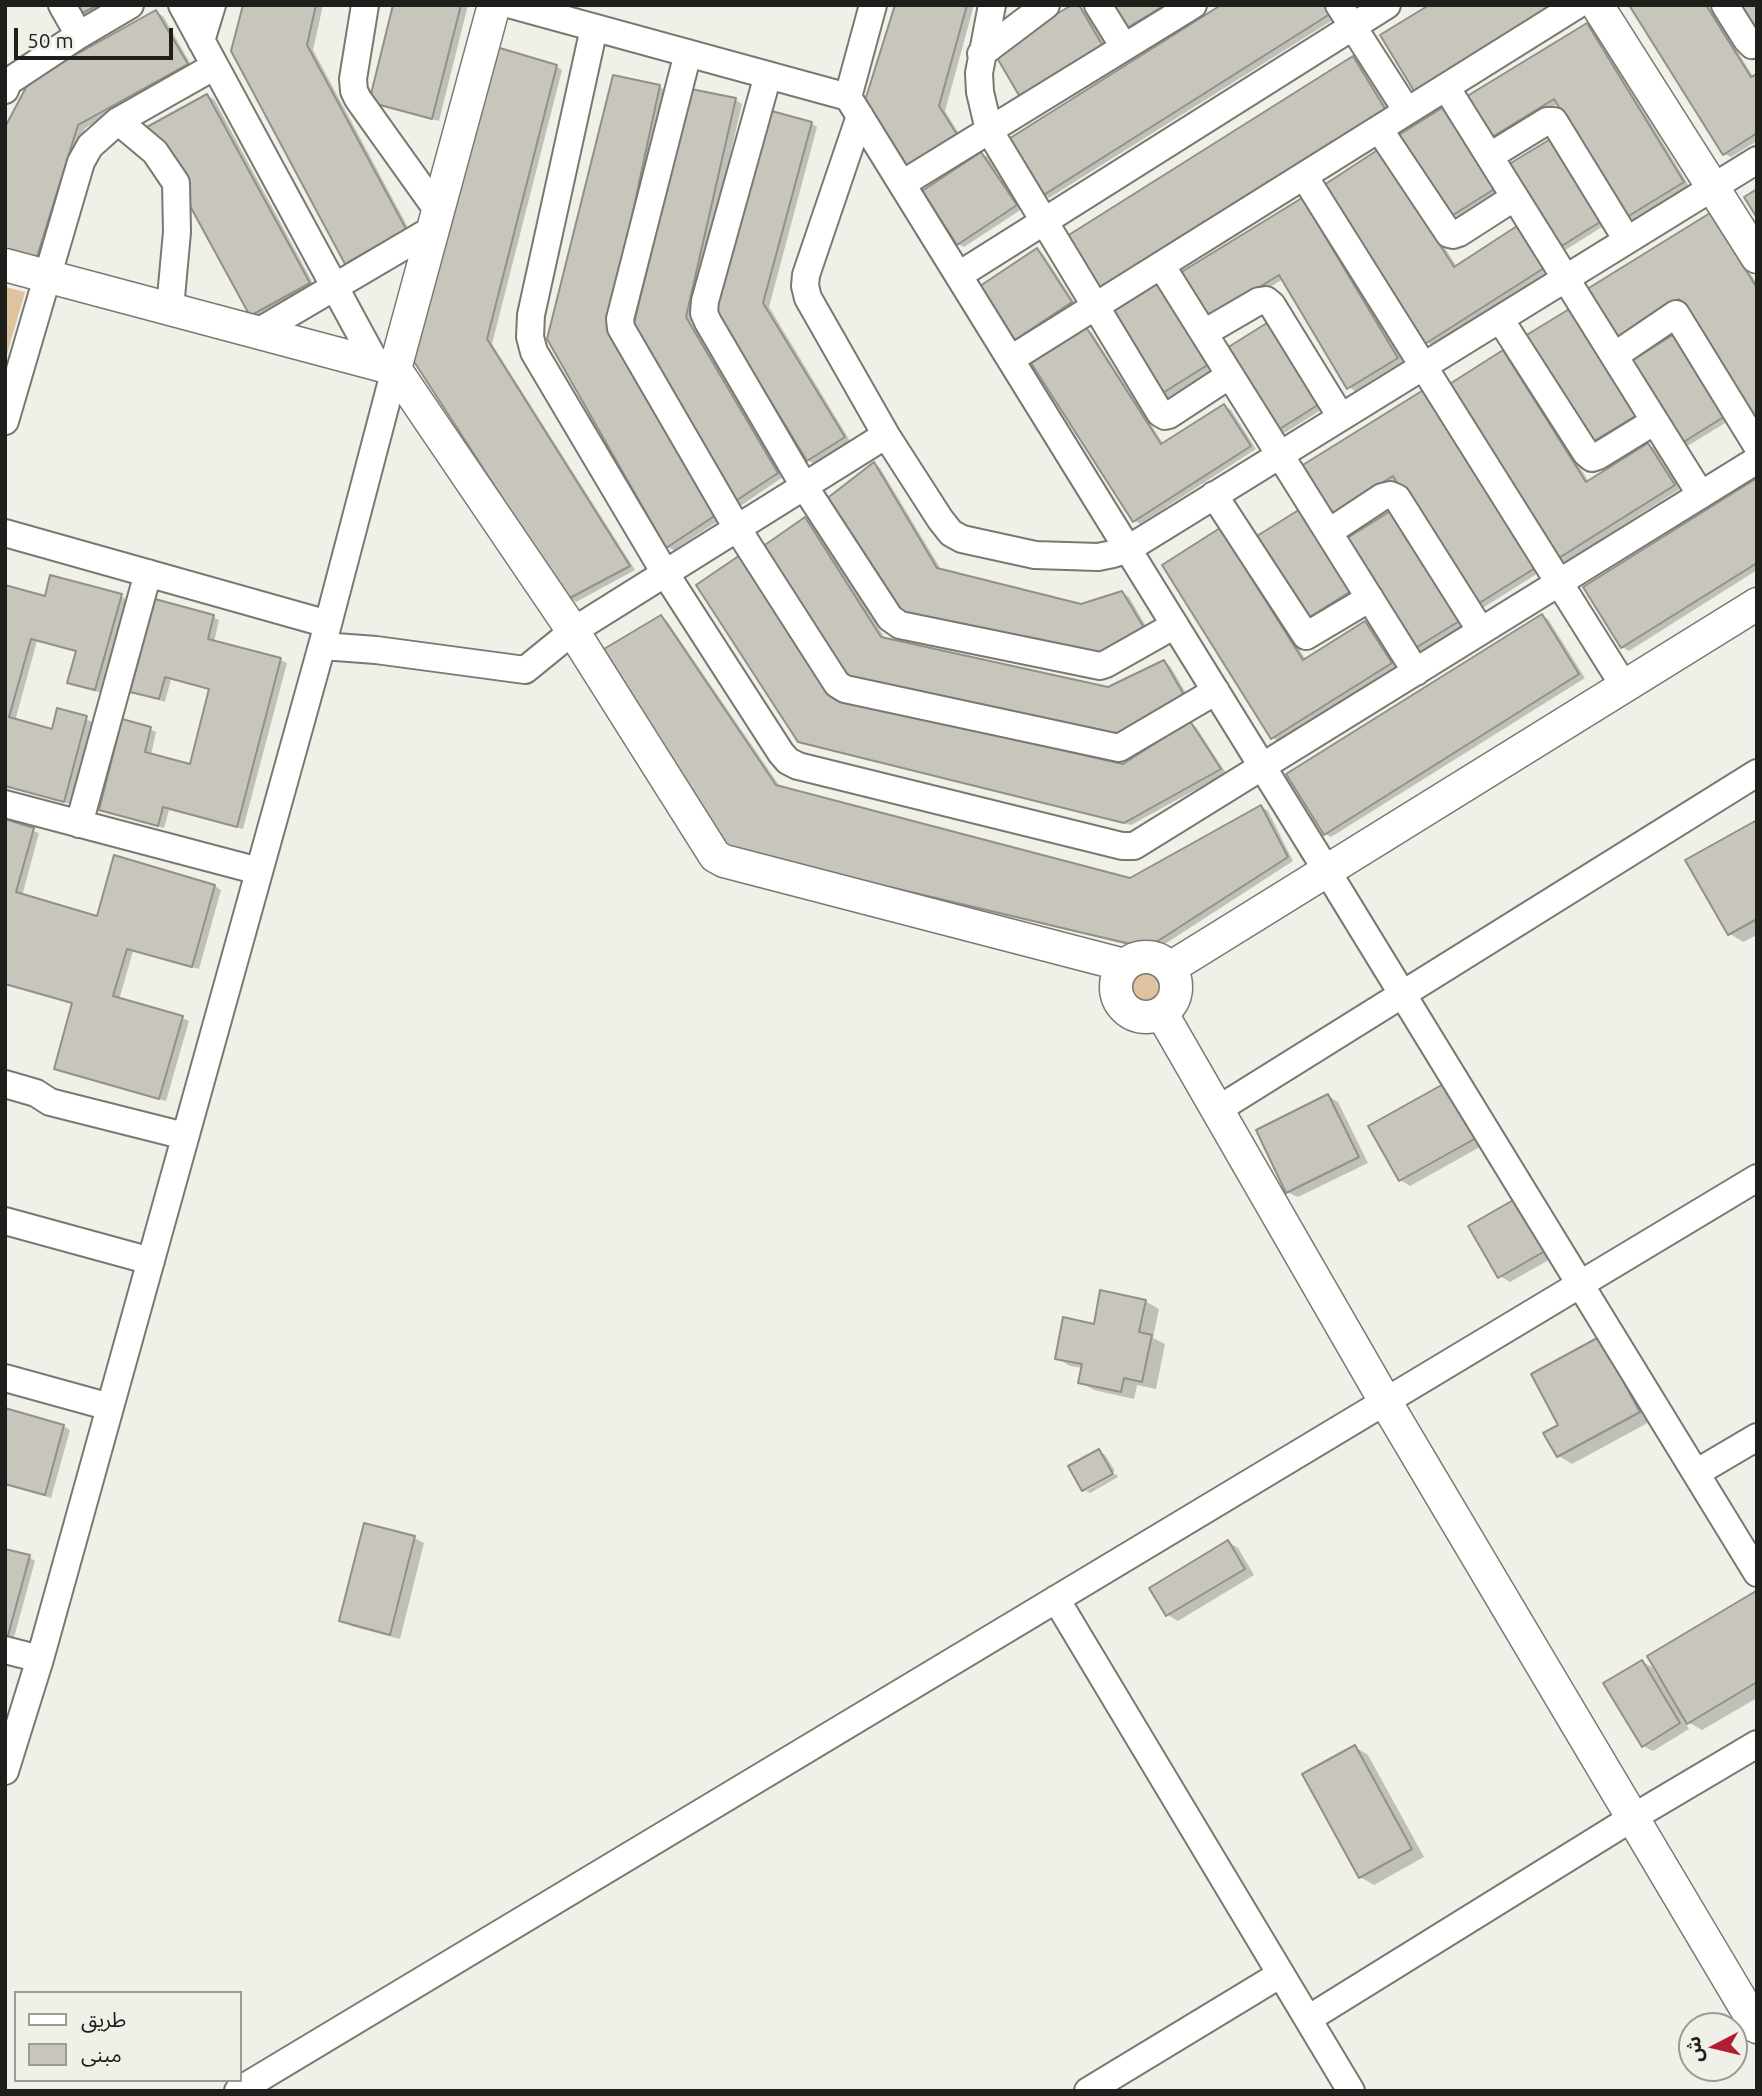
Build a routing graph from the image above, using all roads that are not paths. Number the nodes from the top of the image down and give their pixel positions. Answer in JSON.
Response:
{"nodes":[{"id":1,"x":62,"y":5,"type":"edge"},
{"id":2,"x":130,"y":5,"type":"edge"},
{"id":3,"x":182,"y":5,"type":"edge"},
{"id":4,"x":212,"y":5,"type":"edge"},
{"id":5,"x":365,"y":5,"type":"edge"},
{"id":6,"x":494,"y":5,"type":"edge"},
{"id":7,"x":512,"y":5,"type":"edge"},
{"id":8,"x":873,"y":5,"type":"edge"},
{"id":9,"x":992,"y":5,"type":"edge"},
{"id":10,"x":1046,"y":5,"type":"edge"},
{"id":11,"x":1098,"y":5,"type":"edge"},
{"id":12,"x":1193,"y":5,"type":"edge"},
{"id":13,"x":1387,"y":5,"type":"edge"},
{"id":14,"x":1577,"y":5,"type":"edge"},
{"id":15,"x":1597,"y":5,"type":"edge"},
{"id":16,"x":1725,"y":5,"type":"edge"},
{"id":17,"x":1346,"y":16,"type":"edge"},
{"id":18,"x":594,"y":27,"type":"junction"},
{"id":19,"x":79,"y":35,"type":"junction"},
{"id":20,"x":201,"y":41,"type":"junction"},
{"id":21,"x":1757,"y":43,"type":"edge"},
{"id":22,"x":1124,"y":47,"type":"junction"},
{"id":23,"x":688,"y":53,"type":"junction"},
{"id":24,"x":981,"y":54,"type":"junction"},
{"id":25,"x":215,"y":66,"type":"junction"},
{"id":26,"x":768,"y":75,"type":"junction"},
{"id":27,"x":6,"y":84,"type":"edge"},
{"id":28,"x":1446,"y":87,"type":"junction"},
{"id":29,"x":854,"y":106,"type":"junction"},
{"id":30,"x":1407,"y":111,"type":"junction"},
{"id":31,"x":118,"y":121,"type":"junction"},
{"id":32,"x":1379,"y":129,"type":"junction"},
{"id":33,"x":989,"y":130,"type":"junction"},
{"id":34,"x":1490,"y":156,"type":"junction"},
{"id":35,"x":1757,"y":160,"type":"edge"},
{"id":36,"x":1304,"y":176,"type":"junction"},
{"id":37,"x":902,"y":184,"type":"junction"},
{"id":38,"x":1713,"y":187,"type":"junction"},
{"id":39,"x":1515,"y":197,"type":"junction"},
{"id":40,"x":436,"y":220,"type":"junction"},
{"id":41,"x":1044,"y":221,"type":"junction"},
{"id":42,"x":1627,"y":240,"type":"junction"},
{"id":43,"x":1757,"y":257,"type":"edge"},
{"id":44,"x":5,"y":265,"type":"edge"},
{"id":45,"x":1161,"y":265,"type":"junction"},
{"id":46,"x":958,"y":275,"type":"junction"},
{"id":47,"x":47,"y":277,"type":"junction"},
{"id":48,"x":1566,"y":278,"type":"junction"},
{"id":49,"x":334,"y":287,"type":"junction"},
{"id":50,"x":1094,"y":307,"type":"junction"},
{"id":51,"x":170,"y":308,"type":"junction"},
{"id":52,"x":1500,"y":319,"type":"junction"},
{"id":53,"x":258,"y":332,"type":"junction"},
{"id":54,"x":1204,"y":333,"type":"junction"},
{"id":55,"x":1614,"y":356,"type":"junction"},
{"id":56,"x":1010,"y":359,"type":"junction"},
{"id":57,"x":1423,"y":366,"type":"junction"},
{"id":58,"x":386,"y":367,"type":"junction"},
{"id":59,"x":1230,"y":375,"type":"junction"},
{"id":60,"x":1341,"y":417,"type":"junction"},
{"id":61,"x":5,"y":421,"type":"edge"},
{"id":62,"x":1655,"y":421,"type":"junction"},
{"id":63,"x":886,"y":435,"type":"junction"},
{"id":64,"x":1757,"y":446,"type":"edge"},
{"id":65,"x":1280,"y":454,"type":"junction"},
{"id":66,"x":1757,"y":460,"type":"edge"},
{"id":67,"x":804,"y":486,"type":"junction"},
{"id":68,"x":1214,"y":495,"type":"junction"},
{"id":69,"x":1701,"y":495,"type":"junction"},
{"id":70,"x":737,"y":528,"type":"junction"},
{"id":71,"x":1329,"y":532,"type":"junction"},
{"id":72,"x":5,"y":533,"type":"edge"},
{"id":73,"x":1128,"y":549,"type":"junction"},
{"id":74,"x":148,"y":573,"type":"junction"},
{"id":75,"x":665,"y":573,"type":"junction"},
{"id":76,"x":1559,"y":583,"type":"junction"},
{"id":77,"x":1370,"y":598,"type":"junction"},
{"id":78,"x":1757,"y":604,"type":"edge"},
{"id":79,"x":1175,"y":625,"type":"junction"},
{"id":80,"x":573,"y":631,"type":"junction"},
{"id":81,"x":1481,"y":631,"type":"junction"},
{"id":82,"x":325,"y":635,"type":"junction"},
{"id":83,"x":1416,"y":672,"type":"junction"},
{"id":84,"x":1624,"y":687,"type":"junction"},
{"id":85,"x":1216,"y":691,"type":"junction"},
{"id":86,"x":1263,"y":766,"type":"junction"},
{"id":87,"x":1757,"y":773,"type":"edge"},
{"id":88,"x":5,"y":804,"type":"edge"},
{"id":89,"x":79,"y":824,"type":"junction"},
{"id":90,"x":1327,"y":871,"type":"junction"},
{"id":91,"x":259,"y":872,"type":"junction"},
{"id":92,"x":1124,"y":965,"type":"junction"},
{"id":93,"x":1170,"y":968,"type":"junction"},
{"id":94,"x":1402,"y":995,"type":"junction"},
{"id":95,"x":1162,"y":1014,"type":"junction"},
{"id":96,"x":5,"y":1084,"type":"edge"},
{"id":97,"x":1217,"y":1110,"type":"junction"},
{"id":98,"x":185,"y":1136,"type":"junction"},
{"id":99,"x":1757,"y":1178,"type":"edge"},
{"id":100,"x":5,"y":1220,"type":"edge"},
{"id":101,"x":150,"y":1261,"type":"junction"},
{"id":102,"x":1580,"y":1284,"type":"junction"},
{"id":103,"x":5,"y":1378,"type":"edge"},
{"id":104,"x":1385,"y":1401,"type":"junction"},
{"id":105,"x":110,"y":1407,"type":"junction"},
{"id":106,"x":1757,"y":1437,"type":"edge"},
{"id":107,"x":1696,"y":1473,"type":"junction"},
{"id":108,"x":1757,"y":1573,"type":"edge"},
{"id":109,"x":1056,"y":1599,"type":"junction"},
{"id":110,"x":5,"y":1650,"type":"edge"},
{"id":111,"x":40,"y":1659,"type":"junction"},
{"id":112,"x":1757,"y":1744,"type":"edge"},
{"id":113,"x":5,"y":1771,"type":"edge"},
{"id":114,"x":1632,"y":1818,"type":"junction"},
{"id":115,"x":1281,"y":1974,"type":"junction"},
{"id":116,"x":1308,"y":2020,"type":"junction"},
{"id":117,"x":1757,"y":2027,"type":"edge"},
{"id":118,"x":239,"y":2091,"type":"edge"},
{"id":119,"x":1088,"y":2091,"type":"edge"},
{"id":120,"x":1351,"y":2091,"type":"edge"}],
"edges":[{"from":1,"to":19,"type":"street"},
{"from":2,"to":19,"type":"street"},
{"from":3,"to":20,"type":"street"},
{"from":4,"to":20,"type":"street"},
{"from":5,"to":40,"type":"street"},
{"from":6,"to":40,"type":"street"},
{"from":7,"to":18,"type":"street"},
{"from":8,"to":29,"type":"street"},
{"from":9,"to":24,"type":"street"},
{"from":10,"to":24,"type":"street"},
{"from":11,"to":22,"type":"street"},
{"from":12,"to":22,"type":"street"},
{"from":13,"to":17,"type":"street"},
{"from":14,"to":28,"type":"street"},
{"from":15,"to":38,"type":"street"},
{"from":16,"to":21,"type":"street"},
{"from":17,"to":30,"type":"street"},
{"from":17,"to":41,"type":"street"},
{"from":18,"to":23,"type":"street"},
{"from":18,"to":75,"type":"street"},
{"from":19,"to":27,"type":"street"},
{"from":20,"to":25,"type":"street"},
{"from":22,"to":33,"type":"street"},
{"from":23,"to":26,"type":"street"},
{"from":23,"to":70,"type":"street"},
{"from":24,"to":33,"type":"street"},
{"from":25,"to":31,"type":"street"},
{"from":25,"to":49,"type":"street"},
{"from":26,"to":29,"type":"street"},
{"from":26,"to":67,"type":"street"},
{"from":28,"to":30,"type":"street"},
{"from":28,"to":34,"type":"street"},
{"from":29,"to":37,"type":"street"},
{"from":29,"to":63,"type":"street"},
{"from":30,"to":32,"type":"street"},
{"from":31,"to":47,"type":"street"},
{"from":31,"to":51,"type":"street"},
{"from":32,"to":36,"type":"street"},
{"from":32,"to":39,"type":"street"},
{"from":33,"to":37,"type":"street"},
{"from":33,"to":41,"type":"street"},
{"from":34,"to":39,"type":"street"},
{"from":34,"to":42,"type":"street"},
{"from":35,"to":38,"type":"street"},
{"from":36,"to":45,"type":"street"},
{"from":36,"to":57,"type":"street"},
{"from":37,"to":46,"type":"street"},
{"from":38,"to":42,"type":"street"},
{"from":38,"to":43,"type":"street"},
{"from":39,"to":48,"type":"street"},
{"from":40,"to":49,"type":"street"},
{"from":40,"to":58,"type":"street"},
{"from":41,"to":46,"type":"street"},
{"from":41,"to":50,"type":"street"},
{"from":42,"to":48,"type":"street"},
{"from":44,"to":47,"type":"street"},
{"from":45,"to":50,"type":"street"},
{"from":45,"to":54,"type":"street"},
{"from":46,"to":56,"type":"street"},
{"from":47,"to":51,"type":"street"},
{"from":47,"to":61,"type":"street"},
{"from":48,"to":52,"type":"street"},
{"from":48,"to":55,"type":"street"},
{"from":49,"to":53,"type":"street"},
{"from":49,"to":58,"type":"street"},
{"from":50,"to":56,"type":"street"},
{"from":50,"to":59,"type":"street"},
{"from":51,"to":53,"type":"street"},
{"from":52,"to":57,"type":"street"},
{"from":52,"to":62,"type":"street"},
{"from":53,"to":58,"type":"street"},
{"from":54,"to":59,"type":"street"},
{"from":54,"to":60,"type":"street"},
{"from":55,"to":62,"type":"street"},
{"from":55,"to":64,"type":"street"},
{"from":56,"to":73,"type":"street"},
{"from":57,"to":60,"type":"street"},
{"from":57,"to":76,"type":"street"},
{"from":58,"to":80,"type":"street"},
{"from":58,"to":82,"type":"street"},
{"from":59,"to":65,"type":"street"},
{"from":60,"to":65,"type":"street"},
{"from":62,"to":69,"type":"street"},
{"from":63,"to":67,"type":"street"},
{"from":63,"to":73,"type":"street"},
{"from":65,"to":68,"type":"street"},
{"from":65,"to":71,"type":"street"},
{"from":66,"to":69,"type":"street"},
{"from":67,"to":70,"type":"street"},
{"from":67,"to":79,"type":"street"},
{"from":68,"to":73,"type":"street"},
{"from":68,"to":77,"type":"street"},
{"from":69,"to":76,"type":"street"},
{"from":70,"to":75,"type":"street"},
{"from":70,"to":85,"type":"street"},
{"from":71,"to":77,"type":"street"},
{"from":71,"to":81,"type":"street"},
{"from":72,"to":74,"type":"street"},
{"from":73,"to":79,"type":"street"},
{"from":74,"to":82,"type":"street"},
{"from":74,"to":89,"type":"street"},
{"from":75,"to":80,"type":"street"},
{"from":75,"to":86,"type":"street"},
{"from":76,"to":81,"type":"street"},
{"from":76,"to":84,"type":"street"},
{"from":77,"to":83,"type":"street"},
{"from":78,"to":84,"type":"street"},
{"from":79,"to":85,"type":"street"},
{"from":80,"to":82,"type":"street"},
{"from":80,"to":92,"type":"street"},
{"from":81,"to":83,"type":"street"},
{"from":82,"to":91,"type":"street"},
{"from":83,"to":86,"type":"street"},
{"from":84,"to":90,"type":"street"},
{"from":85,"to":86,"type":"street"},
{"from":86,"to":90,"type":"street"},
{"from":87,"to":94,"type":"street"},
{"from":88,"to":89,"type":"street"},
{"from":89,"to":91,"type":"street"},
{"from":90,"to":93,"type":"street"},
{"from":90,"to":94,"type":"street"},
{"from":91,"to":98,"type":"street"},
{"from":92,"to":93,"type":"street"},
{"from":92,"to":95,"type":"street"},
{"from":93,"to":95,"type":"street"},
{"from":94,"to":97,"type":"street"},
{"from":94,"to":102,"type":"street"},
{"from":95,"to":97,"type":"street"},
{"from":96,"to":98,"type":"street"},
{"from":97,"to":104,"type":"street"},
{"from":98,"to":101,"type":"street"},
{"from":99,"to":102,"type":"street"},
{"from":100,"to":101,"type":"street"},
{"from":101,"to":105,"type":"street"},
{"from":102,"to":104,"type":"street"},
{"from":102,"to":107,"type":"street"},
{"from":103,"to":105,"type":"street"},
{"from":104,"to":109,"type":"street"},
{"from":104,"to":114,"type":"street"},
{"from":105,"to":111,"type":"street"},
{"from":106,"to":107,"type":"street"},
{"from":107,"to":108,"type":"street"},
{"from":109,"to":115,"type":"street"},
{"from":109,"to":118,"type":"street"},
{"from":110,"to":111,"type":"street"},
{"from":111,"to":113,"type":"street"},
{"from":112,"to":114,"type":"street"},
{"from":114,"to":116,"type":"street"},
{"from":114,"to":117,"type":"street"},
{"from":115,"to":116,"type":"street"},
{"from":115,"to":119,"type":"street"},
{"from":116,"to":120,"type":"street"}]}
